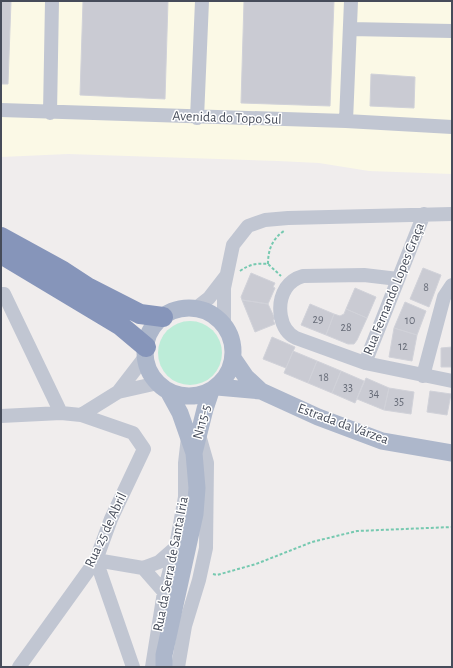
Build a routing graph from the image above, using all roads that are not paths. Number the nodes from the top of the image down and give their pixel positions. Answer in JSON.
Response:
{"nodes":[{"id":1,"x":52,"y":1,"type":"edge"},
{"id":2,"x":202,"y":1,"type":"edge"},
{"id":3,"x":351,"y":1,"type":"edge"},
{"id":4,"x":350,"y":29,"type":"junction"},
{"id":5,"x":452,"y":31,"type":"edge"},
{"id":6,"x":1,"y":110,"type":"edge"},
{"id":7,"x":50,"y":113,"type":"junction"},
{"id":8,"x":197,"y":118,"type":"junction"},
{"id":9,"x":346,"y":121,"type":"junction"},
{"id":10,"x":452,"y":127,"type":"edge"},
{"id":11,"x":424,"y":214,"type":"junction"},
{"id":12,"x":452,"y":214,"type":"edge"},
{"id":13,"x":1,"y":237,"type":"edge"},
{"id":14,"x":1,"y":254,"type":"edge"},
{"id":15,"x":226,"y":276,"type":"junction"},
{"id":16,"x":398,"y":280,"type":"junction"},
{"id":17,"x":451,"y":286,"type":"edge"},
{"id":18,"x":1,"y":294,"type":"edge"},
{"id":19,"x":195,"y":309,"type":"junction"},
{"id":20,"x":162,"y":317,"type":"junction"},
{"id":21,"x":224,"y":325,"type":"junction"},
{"id":22,"x":146,"y":352,"type":"junction"},
{"id":23,"x":233,"y":358,"type":"junction"},
{"id":24,"x":365,"y":363,"type":"junction"},
{"id":25,"x":423,"y":376,"type":"junction"},
{"id":26,"x":452,"y":381,"type":"edge"},
{"id":27,"x":163,"y":387,"type":"junction"},
{"id":28,"x":214,"y":389,"type":"junction"},
{"id":29,"x":261,"y":391,"type":"junction"},
{"id":30,"x":118,"y":392,"type":"junction"},
{"id":31,"x":61,"y":413,"type":"junction"},
{"id":32,"x":1,"y":416,"type":"edge"},
{"id":33,"x":81,"y":416,"type":"junction"},
{"id":34,"x":194,"y":435,"type":"junction"},
{"id":35,"x":452,"y":453,"type":"edge"},
{"id":36,"x":175,"y":548,"type":"junction"},
{"id":37,"x":96,"y":560,"type":"junction"},
{"id":38,"x":143,"y":568,"type":"junction"},
{"id":39,"x":164,"y":592,"type":"junction"},
{"id":40,"x":19,"y":667,"type":"edge"},
{"id":41,"x":133,"y":667,"type":"edge"},
{"id":42,"x":152,"y":667,"type":"edge"},
{"id":43,"x":164,"y":667,"type":"edge"},
{"id":44,"x":178,"y":667,"type":"edge"}],
"edges":[{"from":1,"to":7,"type":"street"},
{"from":2,"to":8,"type":"street"},
{"from":3,"to":4,"type":"street"},
{"from":4,"to":5,"type":"street"},
{"from":4,"to":9,"type":"street"},
{"from":6,"to":7,"type":"street","name":"Avenida do Topo Sul"},
{"from":7,"to":8,"type":"street","name":"Avenida do Topo Sul"},
{"from":8,"to":9,"type":"street","name":"Avenida do Topo Sul"},
{"from":9,"to":10,"type":"street","name":"Avenida do Topo Sul"},
{"from":11,"to":12,"type":"street"},
{"from":11,"to":15,"type":"street"},
{"from":11,"to":16,"type":"street","name":"Rua Fernando Lopes Graça"},
{"from":13,"to":20,"type":"highway"},
{"from":14,"to":22,"type":"highway"},
{"from":15,"to":19,"type":"street"},
{"from":15,"to":21,"type":"street"},
{"from":16,"to":24,"type":"street","name":"Rua Fernando Lopes Graça"},
{"from":16,"to":24,"type":"street"},
{"from":17,"to":25,"type":"street"},
{"from":18,"to":31,"type":"street"},
{"from":19,"to":20,"type":"main road"},
{"from":19,"to":21,"type":"main road"},
{"from":20,"to":22,"type":"main road"},
{"from":21,"to":23,"type":"main road"},
{"from":22,"to":27,"type":"main road"},
{"from":22,"to":30,"type":"street"},
{"from":23,"to":28,"type":"main road"},
{"from":23,"to":29,"type":"main road","name":"Estrada da Várzea"},
{"from":24,"to":25,"type":"street"},
{"from":25,"to":26,"type":"street"},
{"from":27,"to":28,"type":"main road"},
{"from":27,"to":30,"type":"street"},
{"from":27,"to":34,"type":"main road"},
{"from":28,"to":29,"type":"main road","name":"Estrada da Várzea"},
{"from":28,"to":34,"type":"main road","name":"N115-5"},
{"from":29,"to":35,"type":"main road","name":"Estrada da Várzea"},
{"from":30,"to":33,"type":"street"},
{"from":31,"to":32,"type":"street"},
{"from":31,"to":33,"type":"street"},
{"from":33,"to":37,"type":"street","name":"Rua 25 de Abril"},
{"from":34,"to":36,"type":"street","name":"Rua da Serra de Santa Iria"},
{"from":34,"to":43,"type":"main road"},
{"from":34,"to":44,"type":"street","name":"Rua da Serra de Santa Iria"},
{"from":36,"to":38,"type":"street"},
{"from":36,"to":39,"type":"street","name":"Rua da Serra de Santa Iria"},
{"from":37,"to":38,"type":"street"},
{"from":37,"to":40,"type":"street","name":"Rua 25 de Abril"},
{"from":37,"to":41,"type":"street"},
{"from":38,"to":39,"type":"street"},
{"from":39,"to":42,"type":"street","name":"Rua da Serra de Santa Iria"}]}
